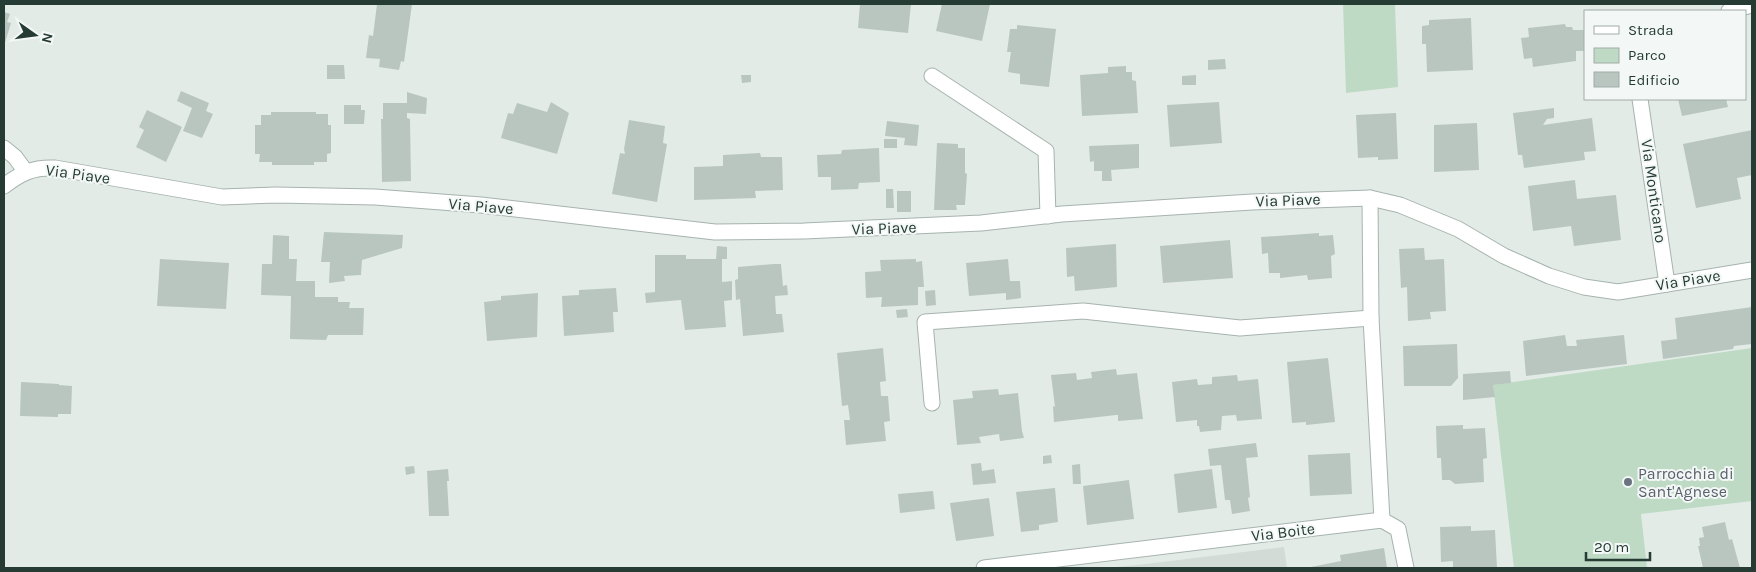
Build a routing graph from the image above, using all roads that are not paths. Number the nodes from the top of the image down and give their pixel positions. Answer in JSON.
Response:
{"nodes":[{"id":1,"x":1752,"y":5,"type":"edge"},
{"id":2,"x":1733,"y":10,"type":"edge"},
{"id":3,"x":932,"y":76,"type":"dead end"},
{"id":4,"x":1640,"y":100,"type":"edge"},
{"id":5,"x":4,"y":148,"type":"edge"},
{"id":6,"x":26,"y":172,"type":"junction"},
{"id":7,"x":4,"y":186,"type":"edge"},
{"id":8,"x":1370,"y":198,"type":"junction"},
{"id":9,"x":1048,"y":216,"type":"junction"},
{"id":10,"x":1752,"y":270,"type":"edge"},
{"id":11,"x":1667,"y":284,"type":"junction"},
{"id":12,"x":1371,"y":318,"type":"junction"},
{"id":13,"x":932,"y":403,"type":"dead end"},
{"id":14,"x":1382,"y":520,"type":"junction"},
{"id":15,"x":984,"y":568,"type":"edge"},
{"id":16,"x":1406,"y":568,"type":"edge"}],
"edges":[{"from":1,"to":2,"type":"street"},
{"from":3,"to":9,"type":"street"},
{"from":4,"to":11,"type":"street","name":"Via Monticano"},
{"from":5,"to":6,"type":"street"},
{"from":6,"to":7,"type":"street","name":"Via Piave"},
{"from":6,"to":9,"type":"street","name":"Via Piave"},
{"from":8,"to":9,"type":"street","name":"Via Piave"},
{"from":8,"to":11,"type":"street","name":"Via Piave"},
{"from":8,"to":12,"type":"street"},
{"from":10,"to":11,"type":"street","name":"Via Piave"},
{"from":12,"to":13,"type":"street"},
{"from":12,"to":14,"type":"street"},
{"from":14,"to":15,"type":"street","name":"Via Boite"},
{"from":14,"to":16,"type":"street"}]}
